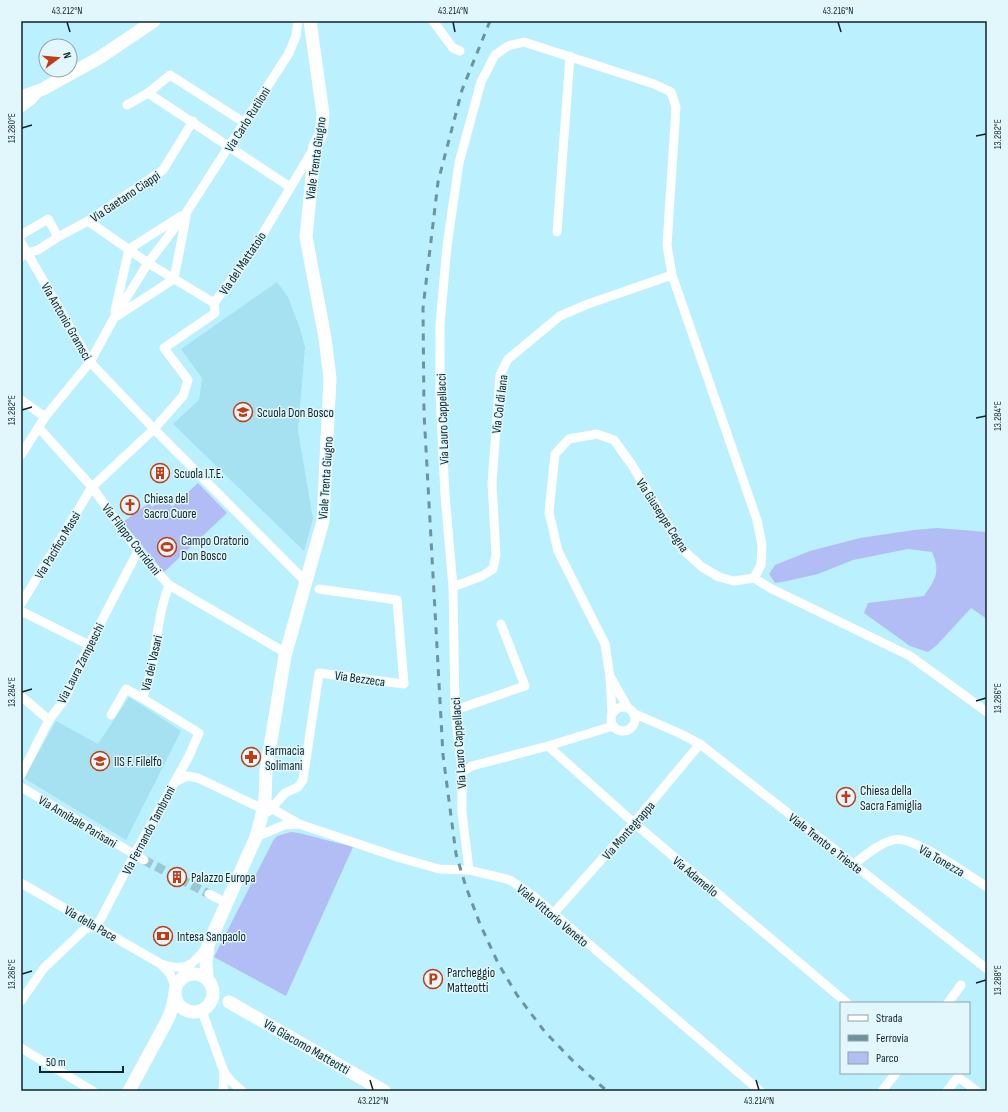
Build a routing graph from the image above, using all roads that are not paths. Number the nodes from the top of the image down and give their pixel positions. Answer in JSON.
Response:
{"nodes":[{"id":1,"x":154,"y":21,"type":"edge"},
{"id":2,"x":298,"y":21,"type":"edge"},
{"id":3,"x":310,"y":21,"type":"edge"},
{"id":4,"x":433,"y":21,"type":"edge"},
{"id":5,"x":460,"y":51,"type":"dead end"},
{"id":6,"x":570,"y":56,"type":"junction"},
{"id":7,"x":42,"y":89,"type":"junction"},
{"id":8,"x":148,"y":93,"type":"junction"},
{"id":9,"x":21,"y":97,"type":"edge"},
{"id":10,"x":127,"y":105,"type":"dead end"},
{"id":11,"x":21,"y":108,"type":"edge"},
{"id":12,"x":192,"y":121,"type":"junction"},
{"id":13,"x":245,"y":123,"type":"junction"},
{"id":14,"x":230,"y":146,"type":"junction"},
{"id":15,"x":315,"y":146,"type":"junction"},
{"id":16,"x":290,"y":187,"type":"junction"},
{"id":17,"x":186,"y":213,"type":"junction"},
{"id":18,"x":88,"y":221,"type":"junction"},
{"id":19,"x":557,"y":232,"type":"dead end"},
{"id":20,"x":21,"y":235,"type":"edge"},
{"id":21,"x":58,"y":237,"type":"junction"},
{"id":22,"x":21,"y":242,"type":"edge"},
{"id":23,"x":128,"y":249,"type":"junction"},
{"id":24,"x":24,"y":255,"type":"edge"},
{"id":25,"x":148,"y":263,"type":"junction"},
{"id":26,"x":672,"y":275,"type":"junction"},
{"id":27,"x":174,"y":279,"type":"junction"},
{"id":28,"x":214,"y":304,"type":"junction"},
{"id":29,"x":114,"y":318,"type":"junction"},
{"id":30,"x":90,"y":362,"type":"junction"},
{"id":31,"x":188,"y":380,"type":"joint"},
{"id":32,"x":21,"y":400,"type":"edge"},
{"id":33,"x":45,"y":417,"type":"junction"},
{"id":34,"x":39,"y":428,"type":"junction"},
{"id":35,"x":154,"y":429,"type":"junction"},
{"id":36,"x":21,"y":455,"type":"edge"},
{"id":37,"x":92,"y":487,"type":"junction"},
{"id":38,"x":138,"y":551,"type":"junction"},
{"id":39,"x":754,"y":578,"type":"junction"},
{"id":40,"x":307,"y":583,"type":"junction"},
{"id":41,"x":169,"y":585,"type":"junction"},
{"id":42,"x":453,"y":587,"type":"junction"},
{"id":43,"x":319,"y":589,"type":"dead end"},
{"id":44,"x":21,"y":604,"type":"edge"},
{"id":45,"x":21,"y":611,"type":"edge"},
{"id":46,"x":501,"y":624,"type":"dead end"},
{"id":47,"x":89,"y":645,"type":"junction"},
{"id":48,"x":286,"y":653,"type":"junction"},
{"id":49,"x":610,"y":677,"type":"junction"},
{"id":50,"x":21,"y":696,"type":"edge"},
{"id":51,"x":142,"y":698,"type":"junction"},
{"id":52,"x":455,"y":710,"type":"junction"},
{"id":53,"x":631,"y":710,"type":"junction"},
{"id":54,"x":987,"y":712,"type":"edge"},
{"id":55,"x":612,"y":713,"type":"junction"},
{"id":56,"x":111,"y":715,"type":"dead end"},
{"id":57,"x":49,"y":720,"type":"junction"},
{"id":58,"x":633,"y":725,"type":"junction"},
{"id":59,"x":659,"y":725,"type":"junction"},
{"id":60,"x":613,"y":726,"type":"junction"},
{"id":61,"x":200,"y":734,"type":"joint"},
{"id":62,"x":700,"y":744,"type":"junction"},
{"id":63,"x":548,"y":746,"type":"junction"},
{"id":64,"x":462,"y":772,"type":"junction"},
{"id":65,"x":21,"y":775,"type":"edge"},
{"id":66,"x":174,"y":782,"type":"junction"},
{"id":67,"x":21,"y":787,"type":"edge"},
{"id":68,"x":265,"y":808,"type":"junction"},
{"id":69,"x":634,"y":823,"type":"junction"},
{"id":70,"x":299,"y":824,"type":"junction"},
{"id":71,"x":256,"y":837,"type":"junction"},
{"id":72,"x":134,"y":855,"type":"junction"},
{"id":73,"x":144,"y":860,"type":"tunnel mouth"},
{"id":74,"x":854,"y":864,"type":"junction"},
{"id":75,"x":469,"y":870,"type":"junction"},
{"id":76,"x":21,"y":883,"type":"edge"},
{"id":77,"x":987,"y":887,"type":"edge"},
{"id":78,"x":209,"y":894,"type":"tunnel mouth"},
{"id":79,"x":227,"y":903,"type":"junction"},
{"id":80,"x":553,"y":914,"type":"junction"},
{"id":81,"x":97,"y":926,"type":"junction"},
{"id":82,"x":208,"y":945,"type":"junction"},
{"id":83,"x":161,"y":964,"type":"junction"},
{"id":84,"x":987,"y":969,"type":"edge"},
{"id":85,"x":21,"y":983,"type":"edge"},
{"id":86,"x":961,"y":985,"type":"dead end"},
{"id":87,"x":30,"y":988,"type":"junction"},
{"id":88,"x":211,"y":990,"type":"junction"},
{"id":89,"x":175,"y":991,"type":"junction"},
{"id":90,"x":21,"y":1001,"type":"edge"},
{"id":91,"x":846,"y":1002,"type":"edge"},
{"id":92,"x":949,"y":1002,"type":"edge"},
{"id":93,"x":195,"y":1011,"type":"junction"},
{"id":94,"x":168,"y":1018,"type":"junction"},
{"id":95,"x":21,"y":1048,"type":"edge"},
{"id":96,"x":224,"y":1072,"type":"junction"},
{"id":97,"x":895,"y":1074,"type":"edge"},
{"id":98,"x":93,"y":1091,"type":"edge"},
{"id":99,"x":129,"y":1091,"type":"edge"},
{"id":100,"x":223,"y":1091,"type":"edge"},
{"id":101,"x":242,"y":1091,"type":"edge"},
{"id":102,"x":384,"y":1091,"type":"edge"},
{"id":103,"x":760,"y":1091,"type":"edge"},
{"id":104,"x":882,"y":1091,"type":"edge"},
{"id":105,"x":947,"y":1091,"type":"edge"},
{"id":106,"x":977,"y":1091,"type":"edge"}],
"edges":[{"from":1,"to":7,"type":"street"},
{"from":2,"to":13,"type":"street","name":"Via Carlo Rutiloni"},
{"from":3,"to":15,"type":"street","name":"Viale Trenta Giugno"},
{"from":4,"to":5,"type":"street"},
{"from":6,"to":19,"type":"street"},
{"from":6,"to":26,"type":"street","name":"Via Lauro Cappellacci"},
{"from":6,"to":42,"type":"street","name":"Via Lauro Cappellacci"},
{"from":7,"to":9,"type":"street"},
{"from":7,"to":11,"type":"street"},
{"from":8,"to":10,"type":"street"},
{"from":8,"to":12,"type":"street"},
{"from":8,"to":13,"type":"street"},
{"from":12,"to":14,"type":"street"},
{"from":12,"to":18,"type":"street","name":"Via Gaetano Ciappi"},
{"from":13,"to":14,"type":"street","name":"Via Carlo Rutiloni"},
{"from":14,"to":16,"type":"street"},
{"from":14,"to":17,"type":"street","name":"Via Carlo Rutiloni"},
{"from":15,"to":16,"type":"street","name":"Via del Mattatoio"},
{"from":15,"to":40,"type":"street","name":"Viale Trenta Giugno"},
{"from":16,"to":28,"type":"street","name":"Via del Mattatoio"},
{"from":17,"to":23,"type":"street"},
{"from":17,"to":25,"type":"street","name":"Via Carlo Rutiloni"},
{"from":17,"to":27,"type":"street"},
{"from":18,"to":21,"type":"street","name":"Via Gaetano Ciappi"},
{"from":18,"to":23,"type":"street"},
{"from":20,"to":21,"type":"street"},
{"from":21,"to":24,"type":"street","name":"Via Gaetano Ciappi"},
{"from":22,"to":24,"type":"street","name":"Via Antonio Gramsci"},
{"from":23,"to":25,"type":"street"},
{"from":23,"to":29,"type":"street"},
{"from":24,"to":30,"type":"street","name":"Via Antonio Gramsci"},
{"from":25,"to":27,"type":"street"},
{"from":25,"to":29,"type":"street","name":"Via Carlo Rutiloni"},
{"from":26,"to":39,"type":"street"},
{"from":26,"to":42,"type":"street","name":"Via Col di lana"},
{"from":27,"to":28,"type":"street"},
{"from":27,"to":29,"type":"street"},
{"from":28,"to":31,"type":"street","name":"Via del Mattatoio"},
{"from":29,"to":30,"type":"street"},
{"from":30,"to":33,"type":"street"},
{"from":30,"to":35,"type":"street","name":"Via Antonio Gramsci"},
{"from":31,"to":35,"type":"street","name":"Via Pacifico Massi"},
{"from":32,"to":33,"type":"street"},
{"from":33,"to":34,"type":"street"},
{"from":34,"to":36,"type":"street"},
{"from":34,"to":37,"type":"street","name":"Via Filippo Corridoni"},
{"from":35,"to":37,"type":"street","name":"Via Pacifico Massi"},
{"from":35,"to":40,"type":"street","name":"Via Antonio Gramsci"},
{"from":37,"to":38,"type":"street","name":"Via Filippo Corridoni"},
{"from":37,"to":44,"type":"street","name":"Via Pacifico Massi"},
{"from":38,"to":41,"type":"street","name":"Via Filippo Corridoni"},
{"from":38,"to":47,"type":"street","name":"Via Laura Zampeschi"},
{"from":39,"to":49,"type":"street","name":"Via Giuseppe Cegna"},
{"from":39,"to":54,"type":"street"},
{"from":40,"to":48,"type":"street","name":"Viale Trenta Giugno"},
{"from":41,"to":48,"type":"street","name":"Via Filippo Corridoni"},
{"from":41,"to":51,"type":"street","name":"Via dei Vasari"},
{"from":42,"to":52,"type":"street","name":"Via Lauro Cappellacci"},
{"from":43,"to":68,"type":"street","name":"Via Bezzeca"},
{"from":45,"to":47,"type":"street"},
{"from":46,"to":52,"type":"street"},
{"from":47,"to":57,"type":"street","name":"Via Laura Zampeschi"},
{"from":48,"to":68,"type":"street","name":"Viale Trenta Giugno"},
{"from":49,"to":53,"type":"street","name":"Via Giuseppe Cegna"},
{"from":49,"to":55,"type":"street","name":"Via Giuseppe Cegna"},
{"from":50,"to":57,"type":"street"},
{"from":51,"to":56,"type":"street"},
{"from":51,"to":61,"type":"street","name":"Via dei Vasari"},
{"from":52,"to":64,"type":"street","name":"Via Lauro Cappellacci"},
{"from":53,"to":55,"type":"street"},
{"from":53,"to":58,"type":"street"},
{"from":53,"to":59,"type":"street","name":"Viale Trento e Trieste"},
{"from":55,"to":60,"type":"street"},
{"from":57,"to":65,"type":"street","name":"Via Laura Zampeschi"},
{"from":58,"to":59,"type":"street","name":"Viale Trento e Trieste"},
{"from":58,"to":60,"type":"street"},
{"from":59,"to":62,"type":"street","name":"Viale Trento e Trieste"},
{"from":60,"to":63,"type":"street"},
{"from":61,"to":66,"type":"street","name":"Via Fernando Tambroni"},
{"from":62,"to":69,"type":"street","name":"Via Montegrappa"},
{"from":62,"to":74,"type":"street","name":"Viale Trento e Trieste"},
{"from":63,"to":64,"type":"street"},
{"from":63,"to":69,"type":"street","name":"Via Adamello"},
{"from":64,"to":75,"type":"street","name":"Via Lauro Cappellacci"},
{"from":66,"to":68,"type":"street","name":"Viale Vittorio Veneto"},
{"from":66,"to":72,"type":"street","name":"Via Fernando Tambroni"},
{"from":67,"to":72,"type":"street","name":"Via Annibale Parisani"},
{"from":68,"to":70,"type":"street","name":"Viale Vittorio Veneto"},
{"from":68,"to":71,"type":"street","name":"Viale Trenta Giugno"},
{"from":69,"to":80,"type":"street","name":"Via Montegrappa"},
{"from":69,"to":91,"type":"street","name":"Via Adamello"},
{"from":70,"to":71,"type":"street"},
{"from":70,"to":75,"type":"street","name":"Viale Vittorio Veneto"},
{"from":71,"to":79,"type":"street","name":"Viale Trenta Giugno"},
{"from":72,"to":73,"type":"street","name":"Via Annibale Parisani"},
{"from":72,"to":81,"type":"street","name":"Via Fernando Tambroni"},
{"from":74,"to":77,"type":"street","name":"Via Tonezza"},
{"from":74,"to":84,"type":"street","name":"Viale Trento e Trieste"},
{"from":75,"to":80,"type":"street","name":"Viale Vittorio Veneto"},
{"from":76,"to":81,"type":"street","name":"Via della Pace"},
{"from":78,"to":79,"type":"street"},
{"from":79,"to":82,"type":"street","name":"Viale Trenta Giugno"},
{"from":80,"to":103,"type":"street","name":"Viale Vittorio Veneto"},
{"from":81,"to":83,"type":"street","name":"Via della Pace"},
{"from":81,"to":87,"type":"street"},
{"from":82,"to":83,"type":"street","name":"Via della Pace"},
{"from":82,"to":88,"type":"street","name":"Viale Trenta Giugno"},
{"from":83,"to":89,"type":"street","name":"Via della Pace"},
{"from":85,"to":87,"type":"street"},
{"from":86,"to":92,"type":"street"},
{"from":87,"to":90,"type":"street"},
{"from":88,"to":89,"type":"street"},
{"from":88,"to":93,"type":"street"},
{"from":88,"to":102,"type":"street","name":"Via Giacomo Matteotti"},
{"from":89,"to":93,"type":"street"},
{"from":89,"to":94,"type":"street"},
{"from":93,"to":94,"type":"street"},
{"from":93,"to":96,"type":"street"},
{"from":94,"to":99,"type":"street"},
{"from":95,"to":98,"type":"street"},
{"from":96,"to":100,"type":"street"},
{"from":96,"to":101,"type":"street"},
{"from":97,"to":104,"type":"street"},
{"from":105,"to":106,"type":"street"}]}
